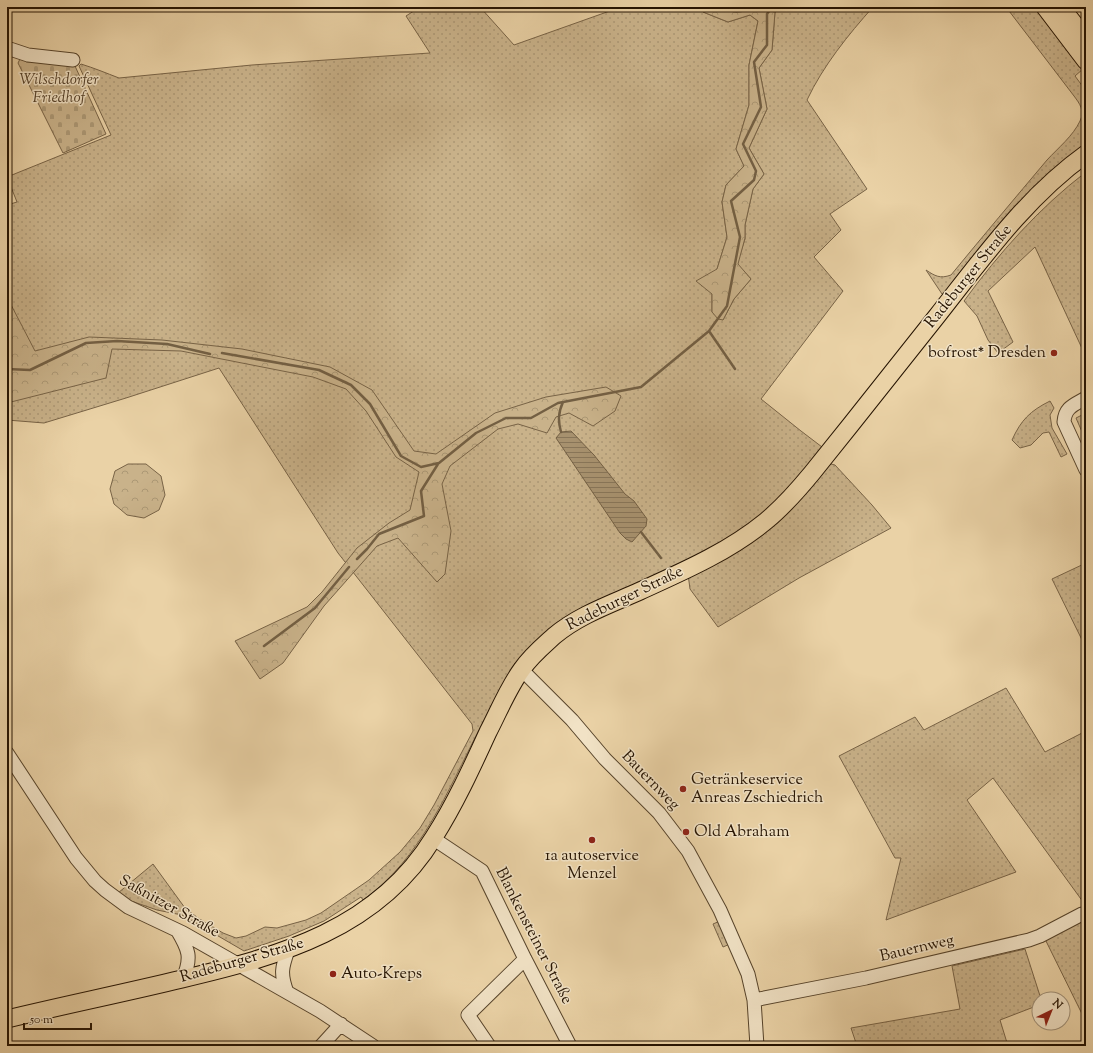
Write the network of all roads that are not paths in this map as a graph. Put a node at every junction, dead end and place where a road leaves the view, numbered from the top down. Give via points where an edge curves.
1 (1045, 7) edge
2 (1061, 7) edge
3 (1086, 39) edge
4 (7, 48) edge
5 (73, 60) dead end
6 (1086, 60) edge
7 (1086, 154) edge
8 (1086, 398) edge
9 (1086, 470) edge
10 (520, 670) junction
11 (7, 753) edge
12 (434, 839) junction
13 (1082, 914) dead end
14 (177, 930) junction
15 (288, 950) junction
16 (525, 959) junction
17 (239, 965) junction
18 (183, 979) junction
19 (287, 992) junction
20 (754, 1000) junction
21 (7, 1019) edge
22 (341, 1024) junction
23 (321, 1046) edge
24 (373, 1046) edge
25 (489, 1046) edge
26 (570, 1046) edge
27 (757, 1046) edge

1 - 6 main road
2 - 3 main road
4 - 5 street via 28,54
7 - 10 main road, Radeburger Straße via 1066,168 1035,198 988,251 812,473 792,497 766,521 738,542 710,558 578,619 556,634
8 - 9 street via 1071,406 1064,414 1064,422
10 - 12 main road, Radeburger Straße
10 - 20 street, Bauernweg via 561,709 659,812 688,851 720,910 748,974
11 - 14 street, Saßnitzer Straße via 76,858 95,881 115,899
12 - 15 main road, Radeburger Straße via 412,868 381,898 351,919
12 - 16 street, Blankensteiner Straße via 482,871
13 - 20 street, Bauernweg via 1029,940 866,978
14 - 17 street, Saßnitzer Straße
14 - 18 street via 188,952 189,961
15 - 17 main road, Radeburger Straße
15 - 19 street via 282,971
16 - 25 street via 468,1015
16 - 26 street, Blankensteiner Straße
17 - 18 main road, Radeburger Straße
17 - 19 street, Saßnitzer Straße
18 - 21 main road, Radeburger Straße
19 - 22 street, Saßnitzer Straße
20 - 27 street, Bauernweg
22 - 23 street
22 - 24 street, Saßnitzer Straße

